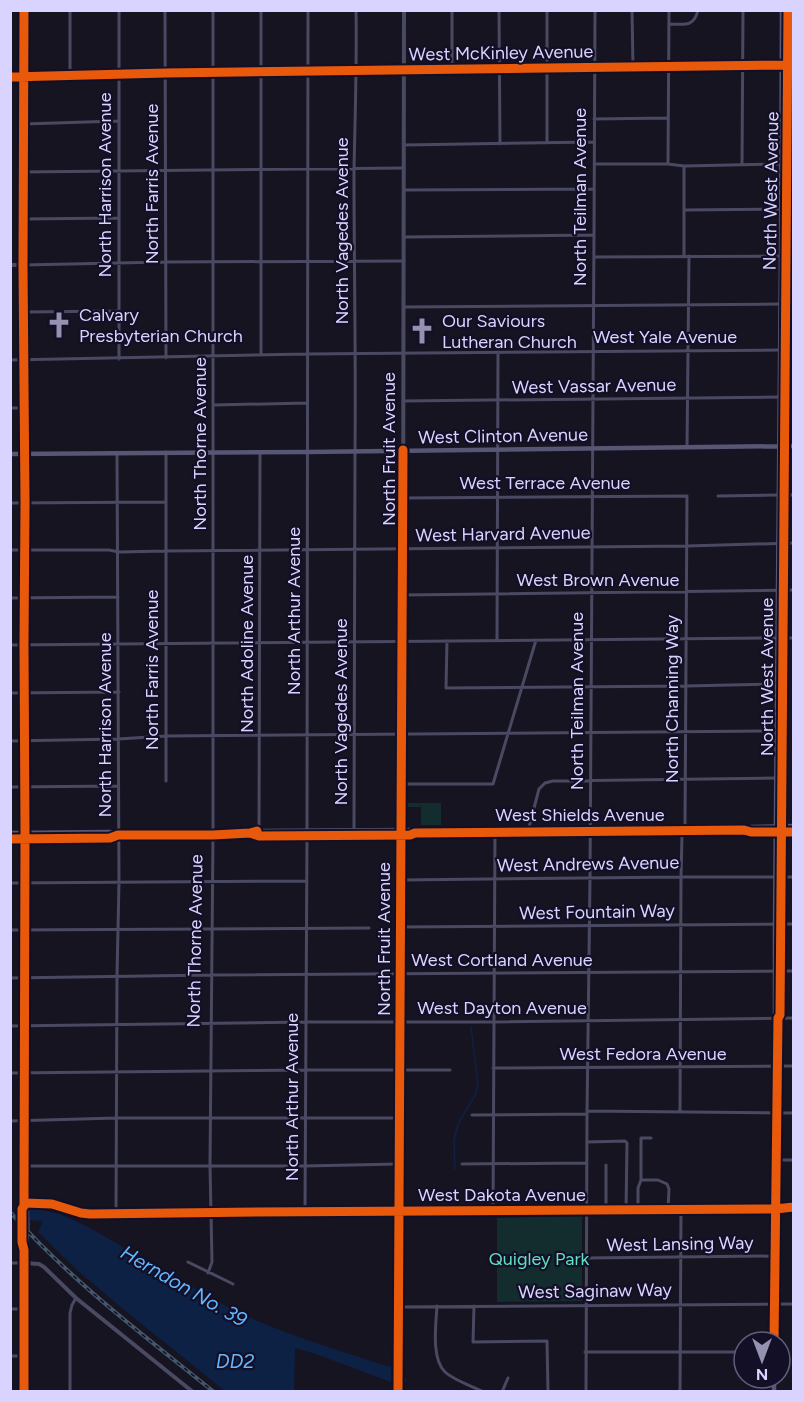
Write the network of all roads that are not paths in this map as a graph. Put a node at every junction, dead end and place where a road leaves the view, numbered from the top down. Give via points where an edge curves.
1 (24, 10) edge
2 (70, 10) edge
3 (118, 10) edge
4 (165, 10) edge
5 (213, 10) edge
6 (261, 10) edge
7 (308, 10) edge
8 (356, 10) edge
9 (404, 10) edge
10 (452, 10) edge
11 (500, 10) edge
12 (547, 10) edge
13 (595, 10) edge
14 (632, 10) edge
15 (669, 10) edge
16 (698, 10) edge
17 (743, 10) edge
18 (785, 10) edge
19 (669, 24) junction
20 (786, 65) junction
21 (743, 66) junction
22 (669, 67) junction
23 (595, 68) junction
24 (633, 68) junction
25 (500, 69) junction
26 (547, 69) junction
27 (452, 70) junction
28 (309, 71) junction
29 (357, 71) junction
30 (404, 71) junction
31 (213, 72) junction
32 (261, 72) junction
33 (166, 73) junction
34 (119, 74) junction
35 (23, 76) junction
36 (70, 76) junction
37 (10, 77) edge
38 (594, 118) junction
39 (668, 118) junction
40 (118, 121) junction
41 (23, 124) junction
42 (594, 142) junction
43 (547, 143) junction
44 (500, 144) junction
45 (404, 145) junction
46 (787, 162) junction
47 (594, 164) junction
48 (668, 164) junction
49 (742, 165) junction
50 (684, 166) junction
51 (307, 168) junction
52 (354, 168) junction
53 (404, 168) junction
54 (214, 170) junction
55 (261, 170) junction
56 (118, 171) junction
57 (165, 171) junction
58 (23, 172) junction
59 (594, 189) junction
60 (404, 190) junction
61 (784, 209) junction
62 (794, 209) edge
63 (684, 210) junction
64 (118, 218) junction
65 (23, 219) junction
66 (594, 235) junction
67 (404, 237) junction
68 (684, 256) junction
69 (689, 256) junction
70 (784, 256) junction
71 (794, 256) edge
72 (594, 257) junction
73 (261, 261) junction
74 (307, 261) junction
75 (354, 261) junction
76 (404, 261) junction
77 (165, 262) junction
78 (213, 262) junction
79 (118, 263) junction
80 (10, 265) edge
81 (23, 265) junction
82 (688, 304) junction
83 (784, 304) junction
84 (794, 304) edge
85 (593, 305) junction
86 (404, 307) junction
87 (118, 311) junction
88 (23, 312) junction
89 (783, 350) junction
90 (794, 350) edge
91 (593, 351) junction
92 (688, 351) junction
93 (498, 352) junction
94 (403, 353) junction
95 (261, 354) junction
96 (307, 354) junction
97 (356, 354) junction
98 (213, 356) junction
99 (166, 358) junction
100 (118, 359) junction
101 (10, 360) edge
102 (23, 360) junction
103 (783, 397) junction
104 (687, 398) junction
105 (593, 400) junction
106 (403, 401) junction
107 (498, 401) junction
108 (307, 403) junction
109 (214, 405) junction
110 (10, 408) edge
111 (24, 408) junction
112 (782, 446) junction
113 (794, 446) edge
114 (593, 448) junction
115 (687, 448) junction
116 (403, 450) junction
117 (497, 450) junction
118 (355, 451) junction
119 (117, 452) junction
120 (166, 452) junction
121 (260, 452) junction
122 (308, 452) junction
123 (213, 453) junction
124 (10, 454) edge
125 (25, 454) junction
126 (782, 495) junction
127 (794, 495) edge
128 (592, 496) junction
129 (687, 496) joint
130 (718, 496) dead end
131 (497, 497) junction
132 (403, 498) junction
133 (118, 502) junction
134 (166, 502) junction
135 (10, 503) edge
136 (25, 503) junction
137 (782, 543) junction
138 (794, 543) edge
139 (592, 546) junction
140 (687, 546) junction
141 (497, 547) junction
142 (402, 548) junction
143 (260, 549) junction
144 (307, 549) junction
145 (354, 549) junction
146 (10, 550) edge
147 (25, 550) junction
148 (214, 550) junction
149 (165, 551) junction
150 (119, 552) junction
151 (794, 590) edge
152 (781, 591) junction
153 (686, 592) junction
154 (591, 593) junction
155 (497, 594) junction
156 (403, 595) junction
157 (118, 597) junction
158 (10, 598) edge
159 (24, 598) junction
160 (780, 638) junction
161 (794, 638) edge
162 (686, 639) junction
163 (536, 640) junction
164 (591, 640) junction
165 (447, 641) junction
166 (497, 641) junction
167 (354, 642) junction
168 (402, 642) junction
169 (260, 643) junction
170 (308, 643) junction
171 (118, 644) junction
172 (166, 644) junction
173 (213, 644) junction
174 (10, 645) edge
175 (24, 645) junction
176 (780, 684) junction
177 (686, 686) junction
178 (521, 687) junction
179 (591, 687) junction
180 (119, 692) junction
181 (10, 693) edge
182 (24, 693) junction
183 (780, 731) junction
184 (685, 733) junction
185 (507, 734) junction
186 (591, 734) junction
187 (354, 735) junction
188 (402, 735) junction
189 (165, 736) junction
190 (260, 736) junction
191 (307, 736) junction
192 (212, 737) junction
193 (118, 739) junction
194 (25, 740) junction
195 (10, 741) edge
196 (777, 778) junction
197 (685, 779) junction
198 (591, 780) junction
199 (166, 781) dead end
200 (402, 784) junction
201 (25, 786) junction
202 (118, 786) junction
203 (10, 787) edge
204 (794, 826) edge
205 (354, 830) junction
206 (683, 830) junction
207 (776, 830) junction
208 (782, 830) junction
209 (528, 831) junction
210 (590, 831) junction
211 (401, 832) junction
212 (495, 832) junction
213 (794, 832) edge
214 (10, 833) edge
215 (259, 833) junction
216 (307, 833) junction
217 (118, 835) junction
218 (213, 835) junction
219 (25, 836) junction
220 (330, 836) junction
221 (10, 839) edge
222 (681, 877) junction
223 (778, 877) junction
224 (794, 877) edge
225 (590, 878) junction
226 (495, 879) junction
227 (401, 880) junction
228 (212, 881) junction
229 (307, 881) junction
230 (119, 882) junction
231 (10, 883) edge
232 (25, 883) junction
233 (681, 924) junction
234 (778, 924) junction
235 (794, 924) edge
236 (589, 925) junction
237 (495, 926) junction
238 (400, 927) junction
239 (307, 928) junction
240 (369, 928) dead end
241 (118, 929) junction
242 (212, 929) junction
243 (10, 930) edge
244 (25, 930) junction
245 (778, 971) junction
246 (794, 971) edge
247 (681, 972) junction
248 (589, 973) junction
249 (494, 974) junction
250 (211, 975) junction
251 (307, 975) junction
252 (400, 975) junction
253 (117, 976) junction
254 (10, 978) edge
255 (25, 978) junction
256 (778, 1018) junction
257 (794, 1018) edge
258 (680, 1019) junction
259 (588, 1021) junction
260 (306, 1022) junction
261 (400, 1022) junction
262 (494, 1022) junction
263 (117, 1024) junction
264 (211, 1024) junction
265 (10, 1026) edge
266 (25, 1026) junction
267 (794, 1066) edge
268 (777, 1067) junction
269 (493, 1068) junction
270 (588, 1068) junction
271 (679, 1068) junction
272 (305, 1070) junction
273 (450, 1070) dead end
274 (210, 1071) junction
275 (399, 1071) junction
276 (117, 1072) junction
277 (10, 1073) edge
278 (24, 1073) junction
279 (680, 1112) junction
280 (587, 1113) junction
281 (777, 1113) junction
282 (794, 1113) edge
283 (493, 1114) junction
284 (472, 1115) dead end
285 (305, 1117) junction
286 (116, 1118) junction
287 (210, 1118) junction
288 (399, 1118) junction
289 (24, 1120) junction
290 (10, 1121) edge
291 (651, 1138) dead end
292 (587, 1142) junction
293 (776, 1160) junction
294 (794, 1160) edge
295 (586, 1163) junction
296 (398, 1164) junction
297 (462, 1164) dead end
298 (493, 1164) junction
299 (606, 1165) dead end
300 (24, 1166) junction
301 (116, 1166) junction
302 (210, 1166) junction
303 (305, 1166) junction
304 (641, 1180) junction
305 (24, 1207) junction
306 (794, 1207) edge
307 (776, 1209) junction
308 (606, 1210) junction
309 (638, 1210) junction
310 (668, 1210) junction
311 (681, 1210) junction
312 (493, 1211) junction
313 (587, 1211) junction
314 (626, 1211) junction
315 (305, 1212) junction
316 (399, 1212) junction
317 (116, 1213) junction
318 (211, 1213) junction
319 (774, 1256) junction
320 (681, 1257) junction
321 (586, 1258) junction
322 (188, 1262) dead end
323 (10, 1263) edge
324 (24, 1263) junction
325 (208, 1273) junction
326 (233, 1284) dead end
327 (76, 1298) junction
328 (680, 1304) junction
329 (775, 1304) junction
330 (794, 1304) edge
331 (586, 1305) junction
332 (436, 1306) junction
333 (474, 1306) junction
334 (398, 1307) junction
335 (10, 1309) edge
336 (24, 1309) junction
337 (774, 1330) edge
338 (585, 1352) junction
339 (680, 1352) junction
340 (732, 1352) edge
341 (10, 1356) edge
342 (24, 1356) junction
343 (508, 1378) dead end
344 (24, 1392) edge
345 (70, 1392) edge
346 (193, 1392) edge
347 (398, 1392) edge
348 (484, 1392) edge
349 (502, 1392) edge
350 (548, 1392) edge
351 (586, 1392) edge
352 (680, 1392) edge

1 - 35 main road
2 - 36 street
3 - 34 street, North Harrison Avenue
4 - 33 street, North Farris Avenue
5 - 31 street, North Thorne Avenue
6 - 32 street
7 - 28 street, North Arthur Avenue
8 - 29 street, North Vagedes Avenue
9 - 30 street, North Fruit Avenue
10 - 27 street
11 - 25 street
12 - 26 street
13 - 23 street, North Teilman Avenue
14 - 24 street
15 - 19 street
16 - 19 street via 692,23
17 - 21 street
18 - 20 main road, North West Avenue
18 - 20 main road, North West Avenue
19 - 22 street
20 - 21 main road, West McKinley Avenue
20 - 46 main road, North West Avenue
21 - 22 main road, West McKinley Avenue
21 - 49 street
22 - 24 main road, West McKinley Avenue
22 - 39 street
23 - 24 main road, West McKinley Avenue
23 - 26 main road, West McKinley Avenue
23 - 38 street, North Teilman Avenue
25 - 26 main road, West McKinley Avenue
25 - 27 main road, West McKinley Avenue
25 - 44 street
26 - 43 street
27 - 30 main road, West McKinley Avenue
28 - 29 main road, West McKinley Avenue
28 - 32 main road, West McKinley Avenue
28 - 51 street, North Arthur Avenue
29 - 30 main road, West McKinley Avenue
29 - 52 street, North Vagedes Avenue
30 - 45 street, North Fruit Avenue
31 - 32 main road, West McKinley Avenue
31 - 33 main road, West McKinley Avenue
31 - 54 street, North Thorne Avenue
32 - 55 street
33 - 34 main road, West McKinley Avenue
33 - 57 street, North Farris Avenue
34 - 36 main road, West McKinley Avenue
34 - 40 street, North Harrison Avenue
35 - 36 main road, West McKinley Avenue
35 - 37 main road, West McKinley Avenue
35 - 41 main road
38 - 39 street
38 - 42 street, North Teilman Avenue
39 - 48 street
40 - 41 street
40 - 56 street, North Harrison Avenue
41 - 58 main road
42 - 43 street
42 - 47 street, North Teilman Avenue
43 - 44 street
44 - 45 street
45 - 53 street, North Fruit Avenue
46 - 49 street
46 - 61 main road, North West Avenue
47 - 48 street
47 - 59 street, North Teilman Avenue
48 - 50 street
49 - 50 street
50 - 63 street
51 - 52 street
51 - 55 street
51 - 74 street, North Arthur Avenue
52 - 53 street
52 - 75 street, North Vagedes Avenue
53 - 60 street, North Fruit Avenue
54 - 55 street
54 - 57 street
54 - 78 street, North Thorne Avenue
55 - 73 street
56 - 57 street
56 - 58 street
56 - 64 street, North Harrison Avenue
57 - 77 street, North Farris Avenue
58 - 65 main road
59 - 60 street
59 - 66 street, North Teilman Avenue
60 - 67 street, North Fruit Avenue
61 - 62 street
61 - 63 street
61 - 70 main road, North West Avenue
63 - 68 street
64 - 65 street
64 - 79 street, North Harrison Avenue
65 - 81 main road
66 - 67 street
66 - 72 street, North Teilman Avenue
67 - 76 street, North Fruit Avenue
68 - 69 street
68 - 72 street
69 - 70 street
69 - 82 street
70 - 71 street
70 - 83 main road, North West Avenue
72 - 85 street, North Teilman Avenue
73 - 74 street
73 - 78 street
73 - 95 street
74 - 75 street
74 - 96 street, North Arthur Avenue
75 - 76 street
75 - 97 street, North Vagedes Avenue
76 - 86 street, North Fruit Avenue
77 - 78 street
77 - 79 street
77 - 99 street, North Farris Avenue
78 - 98 street, North Thorne Avenue
79 - 81 street
79 - 87 street, North Harrison Avenue
80 - 81 street
81 - 88 main road
82 - 83 street
82 - 85 street
82 - 92 street
83 - 84 street
83 - 89 main road, North West Avenue
85 - 86 street
85 - 91 street, North Teilman Avenue
86 - 94 street, North Fruit Avenue
87 - 88 street
87 - 100 street, North Harrison Avenue
88 - 102 main road
89 - 90 street, West Yale Avenue
89 - 92 street, West Yale Avenue
89 - 103 main road, North West Avenue
91 - 92 street, West Yale Avenue
91 - 93 street, West Yale Avenue
91 - 105 street, North Teilman Avenue
92 - 104 street
93 - 94 street, West Yale Avenue
93 - 107 street
94 - 97 street, West Yale Avenue
94 - 106 street, North Fruit Avenue
95 - 96 street, West Yale Avenue
95 - 98 street, West Yale Avenue
96 - 97 street, West Yale Avenue
96 - 108 street, North Arthur Avenue
97 - 118 street, North Vagedes Avenue
98 - 99 street, West Yale Avenue
98 - 109 street, North Thorne Avenue
99 - 100 street, West Yale Avenue
100 - 102 street, West Yale Avenue
101 - 102 street, West Yale Avenue
102 - 111 main road
103 - 104 street, West Vassar Avenue
103 - 112 main road, North West Avenue
104 - 105 street, West Vassar Avenue
104 - 115 street
105 - 107 street, West Vassar Avenue
105 - 114 street, North Teilman Avenue
106 - 107 street, West Vassar Avenue
106 - 116 street, North Fruit Avenue
107 - 117 street
108 - 109 street
108 - 122 street, North Arthur Avenue
109 - 123 street, North Thorne Avenue
110 - 111 street
111 - 125 main road
112 - 113 main road, West Clinton Avenue
112 - 115 main road, West Clinton Avenue
112 - 126 main road, North West Avenue
114 - 115 main road, West Clinton Avenue
114 - 117 main road, West Clinton Avenue
114 - 128 street, North Teilman Avenue
116 - 117 main road, West Clinton Avenue
116 - 118 main road, West Clinton Avenue
116 - 132 street, North Fruit Avenue
117 - 131 street
118 - 122 main road, West Clinton Avenue
118 - 145 street, North Vagedes Avenue
119 - 120 main road, West Clinton Avenue
119 - 125 main road, West Clinton Avenue
119 - 133 street, North Harrison Avenue
120 - 123 main road, West Clinton Avenue
120 - 134 street, North Farris Avenue
121 - 122 main road, West Clinton Avenue
121 - 123 main road, West Clinton Avenue
121 - 143 street, North Adoline Avenue
122 - 144 street, North Arthur Avenue
123 - 148 street, North Thorne Avenue
124 - 125 main road, West Clinton Avenue
125 - 136 main road
126 - 127 street
126 - 130 street
126 - 137 main road, North West Avenue
128 - 129 street, West Terrace Avenue
128 - 131 street, West Terrace Avenue
128 - 139 street, North Teilman Avenue
129 - 140 street, North Channing Way
131 - 132 street, West Terrace Avenue
131 - 141 street
132 - 142 street, North Fruit Avenue
133 - 134 street
133 - 136 street
133 - 150 street, North Harrison Avenue
134 - 149 street, North Farris Avenue
135 - 136 street
136 - 147 main road
137 - 138 street, West Harvard Avenue
137 - 140 street, West Harvard Avenue
137 - 152 main road, North West Avenue
139 - 140 street, West Harvard Avenue
139 - 141 street, West Harvard Avenue
139 - 154 street, North Teilman Avenue
140 - 153 street, North Channing Way
141 - 142 street, West Harvard Avenue
141 - 155 street
142 - 145 street, West Harvard Avenue
142 - 156 street, North Fruit Avenue
143 - 144 street, West Harvard Avenue
143 - 148 street, West Harvard Avenue
143 - 169 street, North Adoline Avenue
144 - 145 street, West Harvard Avenue
144 - 170 street, North Arthur Avenue
145 - 167 street, North Vagedes Avenue
146 - 147 street, West Harvard Avenue
147 - 150 street, West Harvard Avenue
147 - 159 main road
148 - 149 street, West Harvard Avenue
148 - 173 street, North Thorne Avenue
149 - 150 street, West Harvard Avenue
149 - 172 street, North Farris Avenue
150 - 157 street, North Harrison Avenue
151 - 152 street, West Brown Avenue
152 - 153 street, West Brown Avenue
152 - 160 main road, North West Avenue
153 - 154 street, West Brown Avenue
153 - 162 street, North Channing Way
154 - 155 street, West Brown Avenue
154 - 164 street, North Teilman Avenue
155 - 156 street, West Brown Avenue
155 - 166 street
156 - 168 street, North Fruit Avenue
157 - 159 street
157 - 171 street, North Harrison Avenue
158 - 159 street
159 - 175 main road
160 - 161 street
160 - 162 street
160 - 176 main road, North West Avenue
162 - 164 street
162 - 177 street, North Channing Way
163 - 164 street
163 - 166 street
163 - 178 street
164 - 179 street, North Teilman Avenue
165 - 166 street
165 - 168 street
165 - 178 street via 446,688
167 - 168 street
167 - 170 street
167 - 187 street, North Vagedes Avenue
168 - 188 street, North Fruit Avenue
169 - 170 street
169 - 173 street
169 - 190 street, North Adoline Avenue
170 - 191 street, North Arthur Avenue
171 - 172 street
171 - 175 street
171 - 180 street, North Harrison Avenue
172 - 173 street
172 - 189 street, North Farris Avenue
173 - 192 street, North Thorne Avenue
174 - 175 street
175 - 182 main road
176 - 177 street
176 - 183 main road, North West Avenue
177 - 179 street
177 - 184 street, North Channing Way
178 - 179 street
178 - 185 street
179 - 186 street, North Teilman Avenue
180 - 182 street
180 - 193 street, North Harrison Avenue
181 - 182 street
182 - 194 main road
183 - 184 street
183 - 196 main road, North West Avenue
183 - 208 main road, North West Avenue
184 - 186 street
184 - 197 street, North Channing Way
185 - 186 street
185 - 188 street
185 - 200 street via 493,784
186 - 198 street, North Teilman Avenue
187 - 188 street
187 - 191 street
187 - 205 street, North Vagedes Avenue
188 - 200 street, North Fruit Avenue
189 - 192 street
189 - 193 street
189 - 199 street, North Farris Avenue
190 - 191 street
190 - 192 street
190 - 215 street, North Adoline Avenue
191 - 216 street, North Arthur Avenue
192 - 218 street, North Thorne Avenue
193 - 194 street
193 - 202 street, North Harrison Avenue
194 - 195 street
194 - 201 main road
196 - 197 street
196 - 207 main road, North West Avenue
197 - 198 street
197 - 206 street, North Channing Way
198 - 209 street via 544,783
198 - 210 street, North Teilman Avenue
200 - 211 street, North Fruit Avenue
201 - 202 street
201 - 203 street
201 - 219 main road
202 - 217 street, North Harrison Avenue
204 - 208 main road, West Shields Avenue
205 - 211 main road, West Shields Avenue
205 - 216 main road, West Shields Avenue
205 - 220 main road
206 - 207 main road, West Shields Avenue
206 - 210 main road, West Shields Avenue
206 - 222 street, North Channing Way
207 - 208 main road, West Shields Avenue
207 - 223 main road, North West Avenue
208 - 213 main road, West Shields Avenue
208 - 223 main road, North West Avenue
209 - 210 main road, West Shields Avenue
209 - 212 main road, West Shields Avenue
210 - 225 street, North Teilman Avenue
211 - 212 main road, West Shields Avenue
211 - 220 main road, West Shields Avenue
211 - 227 street, North Fruit Avenue
212 - 226 street
214 - 219 main road, West Shields Avenue
215 - 216 main road, West Shields Avenue
215 - 218 main road, West Shields Avenue
216 - 220 main road, West Shields Avenue
216 - 229 street, North Arthur Avenue
217 - 218 main road, West Shields Avenue
217 - 219 main road, West Shields Avenue via 110,832
217 - 230 street, North Harrison Avenue
218 - 228 street, North Thorne Avenue
219 - 221 main road, West Shields Avenue
219 - 232 main road
222 - 223 street, West Andrews Avenue
222 - 225 street, West Andrews Avenue
222 - 233 street
223 - 224 street, West Andrews Avenue
223 - 234 main road, North West Avenue
225 - 226 street, West Andrews Avenue
225 - 236 street, North Teilman Avenue
226 - 227 street, West Andrews Avenue
226 - 237 street
227 - 238 street, North Fruit Avenue
228 - 229 street
228 - 230 street
228 - 242 street, North Thorne Avenue
229 - 239 street, North Arthur Avenue
230 - 232 street
230 - 241 street, North Harrison Avenue
231 - 232 street
232 - 244 main road
233 - 234 street, West Fountain Way
233 - 236 street, West Fountain Way
233 - 247 street
234 - 235 street, West Fountain Way
234 - 245 main road, North West Avenue
236 - 237 street, West Fountain Way
236 - 248 street, North Teilman Avenue
237 - 238 street, West Fountain Way
237 - 249 street
238 - 252 street, North Fruit Avenue
239 - 240 street
239 - 242 street
239 - 251 street, North Arthur Avenue
241 - 242 street
241 - 244 street
241 - 253 street, North Harrison Avenue
242 - 250 street, North Thorne Avenue
243 - 244 street
244 - 255 main road
245 - 246 street, West Cortland Avenue
245 - 247 street, West Cortland Avenue
245 - 256 main road, North West Avenue
247 - 248 street, West Cortland Avenue
247 - 258 street
248 - 249 street, West Cortland Avenue
248 - 259 street, North Teilman Avenue
249 - 252 street, West Cortland Avenue
249 - 262 street
250 - 251 street, West Cortland Avenue
250 - 253 street, West Cortland Avenue
250 - 264 street, North Thorne Avenue
251 - 252 street, West Cortland Avenue
251 - 260 street, North Arthur Avenue
252 - 261 street, North Fruit Avenue
253 - 255 street, West Cortland Avenue
253 - 263 street, North Harrison Avenue
254 - 255 street, West Cortland Avenue
255 - 266 main road
256 - 257 street, West Dayton Avenue
256 - 258 street, West Dayton Avenue
256 - 268 main road, North West Avenue
258 - 259 street, West Dayton Avenue
258 - 271 street
259 - 262 street, West Dayton Avenue
259 - 270 street, North Teilman Avenue
260 - 261 street, West Dayton Avenue
260 - 264 street, West Dayton Avenue
260 - 272 street, North Arthur Avenue
261 - 262 street, West Dayton Avenue
261 - 275 street, North Fruit Avenue
262 - 269 street
263 - 264 street, West Dayton Avenue
263 - 266 street, West Dayton Avenue
263 - 276 street, North Harrison Avenue
264 - 274 street, North Thorne Avenue
265 - 266 street, West Dayton Avenue
266 - 278 main road
267 - 268 street, West Fedora Avenue
268 - 271 street, West Fedora Avenue
268 - 281 main road, North West Avenue
269 - 270 street, West Fedora Avenue
269 - 283 street
270 - 271 street, West Fedora Avenue
270 - 280 street, North Teilman Avenue
271 - 279 street
272 - 274 street
272 - 275 street
272 - 285 street, North Arthur Avenue
273 - 275 street
274 - 276 street
274 - 287 street, North Thorne Avenue
275 - 288 street, North Fruit Avenue
276 - 278 street
276 - 286 street, North Harrison Avenue
277 - 278 street
278 - 289 main road
279 - 280 street
279 - 281 street
280 - 283 street
280 - 292 street, North Teilman Avenue
281 - 282 street
281 - 293 main road, North West Avenue
283 - 284 street
283 - 298 street
285 - 287 street
285 - 288 street
285 - 303 street, North Arthur Avenue
286 - 287 street
286 - 289 street
286 - 301 street, North Harrison Avenue
287 - 302 street, North Thorne Avenue
288 - 296 street, North Fruit Avenue
289 - 290 street
289 - 300 main road
291 - 304 street via 641,1138
292 - 295 street, North Teilman Avenue
292 - 314 street via 627,1143
293 - 294 street
293 - 307 main road, North West Avenue
295 - 298 street
295 - 313 street, North Teilman Avenue
296 - 303 street
296 - 316 street, North Fruit Avenue
297 - 298 street
298 - 312 street
299 - 308 street
300 - 301 street
300 - 305 main road
301 - 302 street
301 - 317 street, North Harrison Avenue
302 - 303 street
302 - 318 street, North Thorne Avenue
303 - 315 street, North Arthur Avenue
304 - 309 street
304 - 310 street via 667,1184
305 - 317 street, West Dakota Avenue via 52,1204 90,1214
305 - 324 main road
306 - 307 street, West Dakota Avenue
307 - 311 street, West Dakota Avenue
307 - 319 main road, North West Avenue
308 - 313 street, West Dakota Avenue
308 - 314 street, West Dakota Avenue
309 - 310 street, West Dakota Avenue
309 - 314 street, West Dakota Avenue
310 - 311 street, West Dakota Avenue
311 - 320 street
312 - 313 street, West Dakota Avenue
312 - 316 street, West Dakota Avenue
313 - 321 street, North Teilman Avenue
315 - 316 street, West Dakota Avenue
315 - 318 street, West Dakota Avenue
316 - 334 street, North Fruit Avenue
317 - 318 street, West Dakota Avenue
318 - 325 street, North Thorne Avenue via 212,1262
319 - 320 street, West Lansing Way
319 - 329 main road, North West Avenue
320 - 321 street, West Lansing Way
320 - 328 street
321 - 331 street, North Teilman Avenue
322 - 325 street
323 - 324 street
324 - 327 street via 44,1267
324 - 336 main road
325 - 326 street
327 - 345 street via 70,1313
327 - 346 street
328 - 329 street, West Saginaw Way
328 - 331 street, West Saginaw Way
328 - 339 street
329 - 330 street, West Saginaw Way
329 - 337 main road, North West Avenue
331 - 333 street, West Saginaw Way
331 - 338 street, North Teilman Avenue
332 - 333 street, West Saginaw Way
332 - 334 street, West Saginaw Way
332 - 348 street via 436,1353 440,1367
333 - 350 street via 474,1342 547,1341
334 - 347 street, North Fruit Avenue
335 - 336 street
336 - 342 main road
338 - 339 street
338 - 351 street, North Teilman Avenue
339 - 340 street
339 - 352 street
341 - 342 street
342 - 344 main road
343 - 349 street

